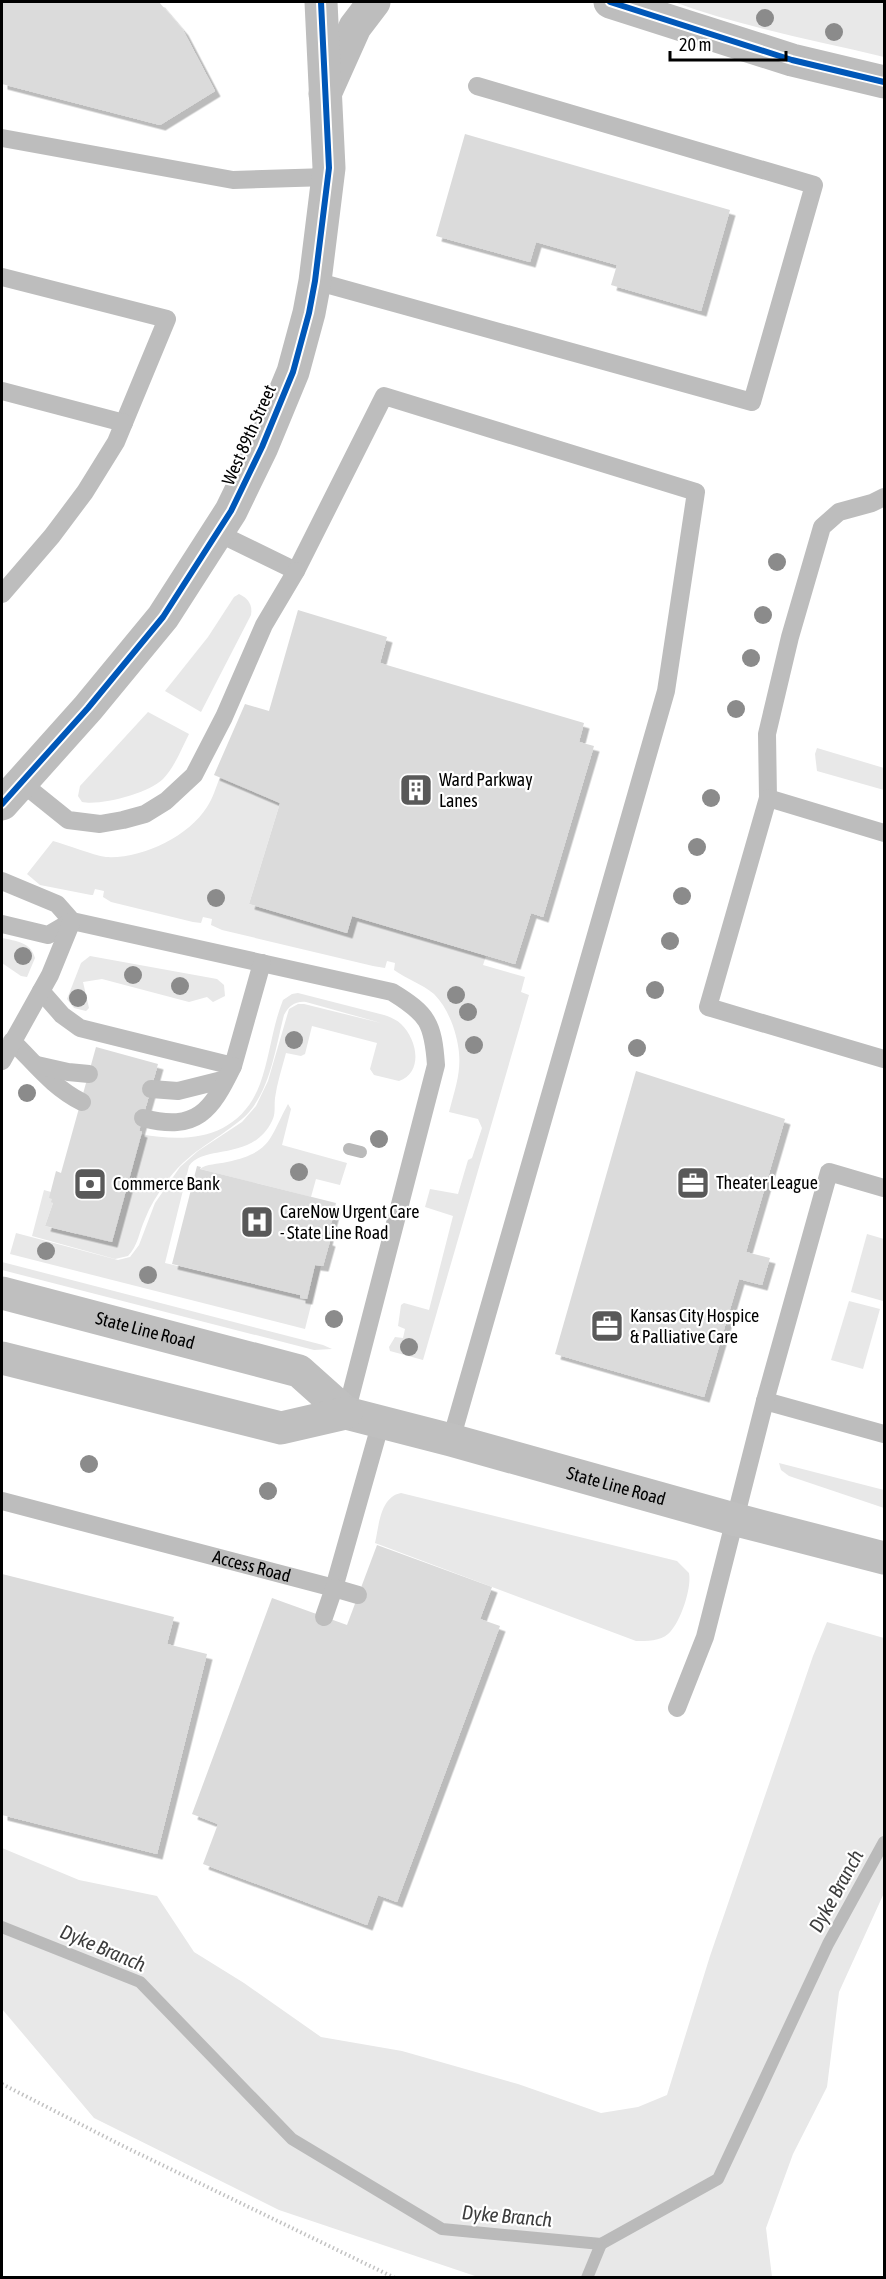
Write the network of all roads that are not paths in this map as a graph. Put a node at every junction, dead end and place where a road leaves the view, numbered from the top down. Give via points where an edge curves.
1 (321, 2) edge
2 (374, 2) edge
3 (610, 2) edge
4 (885, 82) edge
5 (477, 86) dead end
6 (325, 94) junction
7 (2, 138) edge
8 (328, 177) junction
9 (2, 277) edge
10 (315, 281) junction
11 (2, 391) edge
12 (124, 423) junction
13 (885, 497) edge
14 (218, 533) junction
15 (296, 571) junction
16 (2, 594) edge
17 (12, 794) edge
18 (768, 798) junction
19 (885, 833) edge
20 (2, 881) edge
21 (72, 921) junction
22 (2, 924) edge
23 (262, 963) junction
24 (41, 991) junction
25 (12, 1041) junction
26 (885, 1059) edge
27 (2, 1061) edge
28 (37, 1065) junction
29 (229, 1073) junction
30 (89, 1074) dead end
31 (151, 1089) dead end
32 (82, 1102) dead end
33 (143, 1118) dead end
34 (885, 1188) edge
35 (2, 1293) edge
36 (2, 1358) edge
37 (765, 1401) junction
38 (346, 1413) junction
39 (381, 1422) junction
40 (885, 1434) edge
41 (451, 1440) junction
42 (2, 1501) edge
43 (737, 1520) junction
44 (885, 1558) edge
45 (334, 1588) junction
46 (358, 1595) dead end
47 (324, 1617) dead end
48 (677, 1708) dead end

1 - 6 street, West 89th Street
2 - 6 street via 355,27
3 - 4 street via 792,60
5 - 10 lane via 814,185 752,402
6 - 8 street, West 89th Street
7 - 8 lane via 233,180
8 - 10 street, West 89th Street
9 - 12 lane via 167,320
10 - 14 street, West 89th Street via 293,372 262,447
11 - 12 lane
12 - 16 lane via 85,492
13 - 18 lane via 839,512 822,527 767,734
14 - 15 lane
14 - 17 street, West 89th Street via 163,617
15 - 17 lane via 264,625 194,775 166,801 146,814 100,824 68,820
15 - 41 lane via 384,396 696,492 666,691
18 - 19 lane
18 - 26 lane via 708,1007
20 - 21 lane via 57,904
21 - 22 lane via 48,935
21 - 23 lane
21 - 24 lane
23 - 29 lane
23 - 38 lane via 392,992 413,1005 429,1022 434,1041 436,1065 431,1091
24 - 25 lane
24 - 29 lane via 80,1028
25 - 27 lane
25 - 28 lane
28 - 30 lane
28 - 32 lane via 64,1093
29 - 31 lane via 178,1091
29 - 33 lane via 210,1107 198,1117 160,1123
34 - 37 lane via 830,1172
35 - 38 main road, State Line Road via 299,1371
36 - 38 main road, State Line Road via 281,1428
37 - 40 lane
37 - 43 lane
38 - 39 main road, State Line Road
39 - 41 main road, State Line Road
39 - 45 lane
41 - 43 main road, State Line Road
42 - 45 lane, Access Road
43 - 44 main road, State Line Road
43 - 48 lane via 705,1637
45 - 46 lane, Access Road
45 - 47 lane

